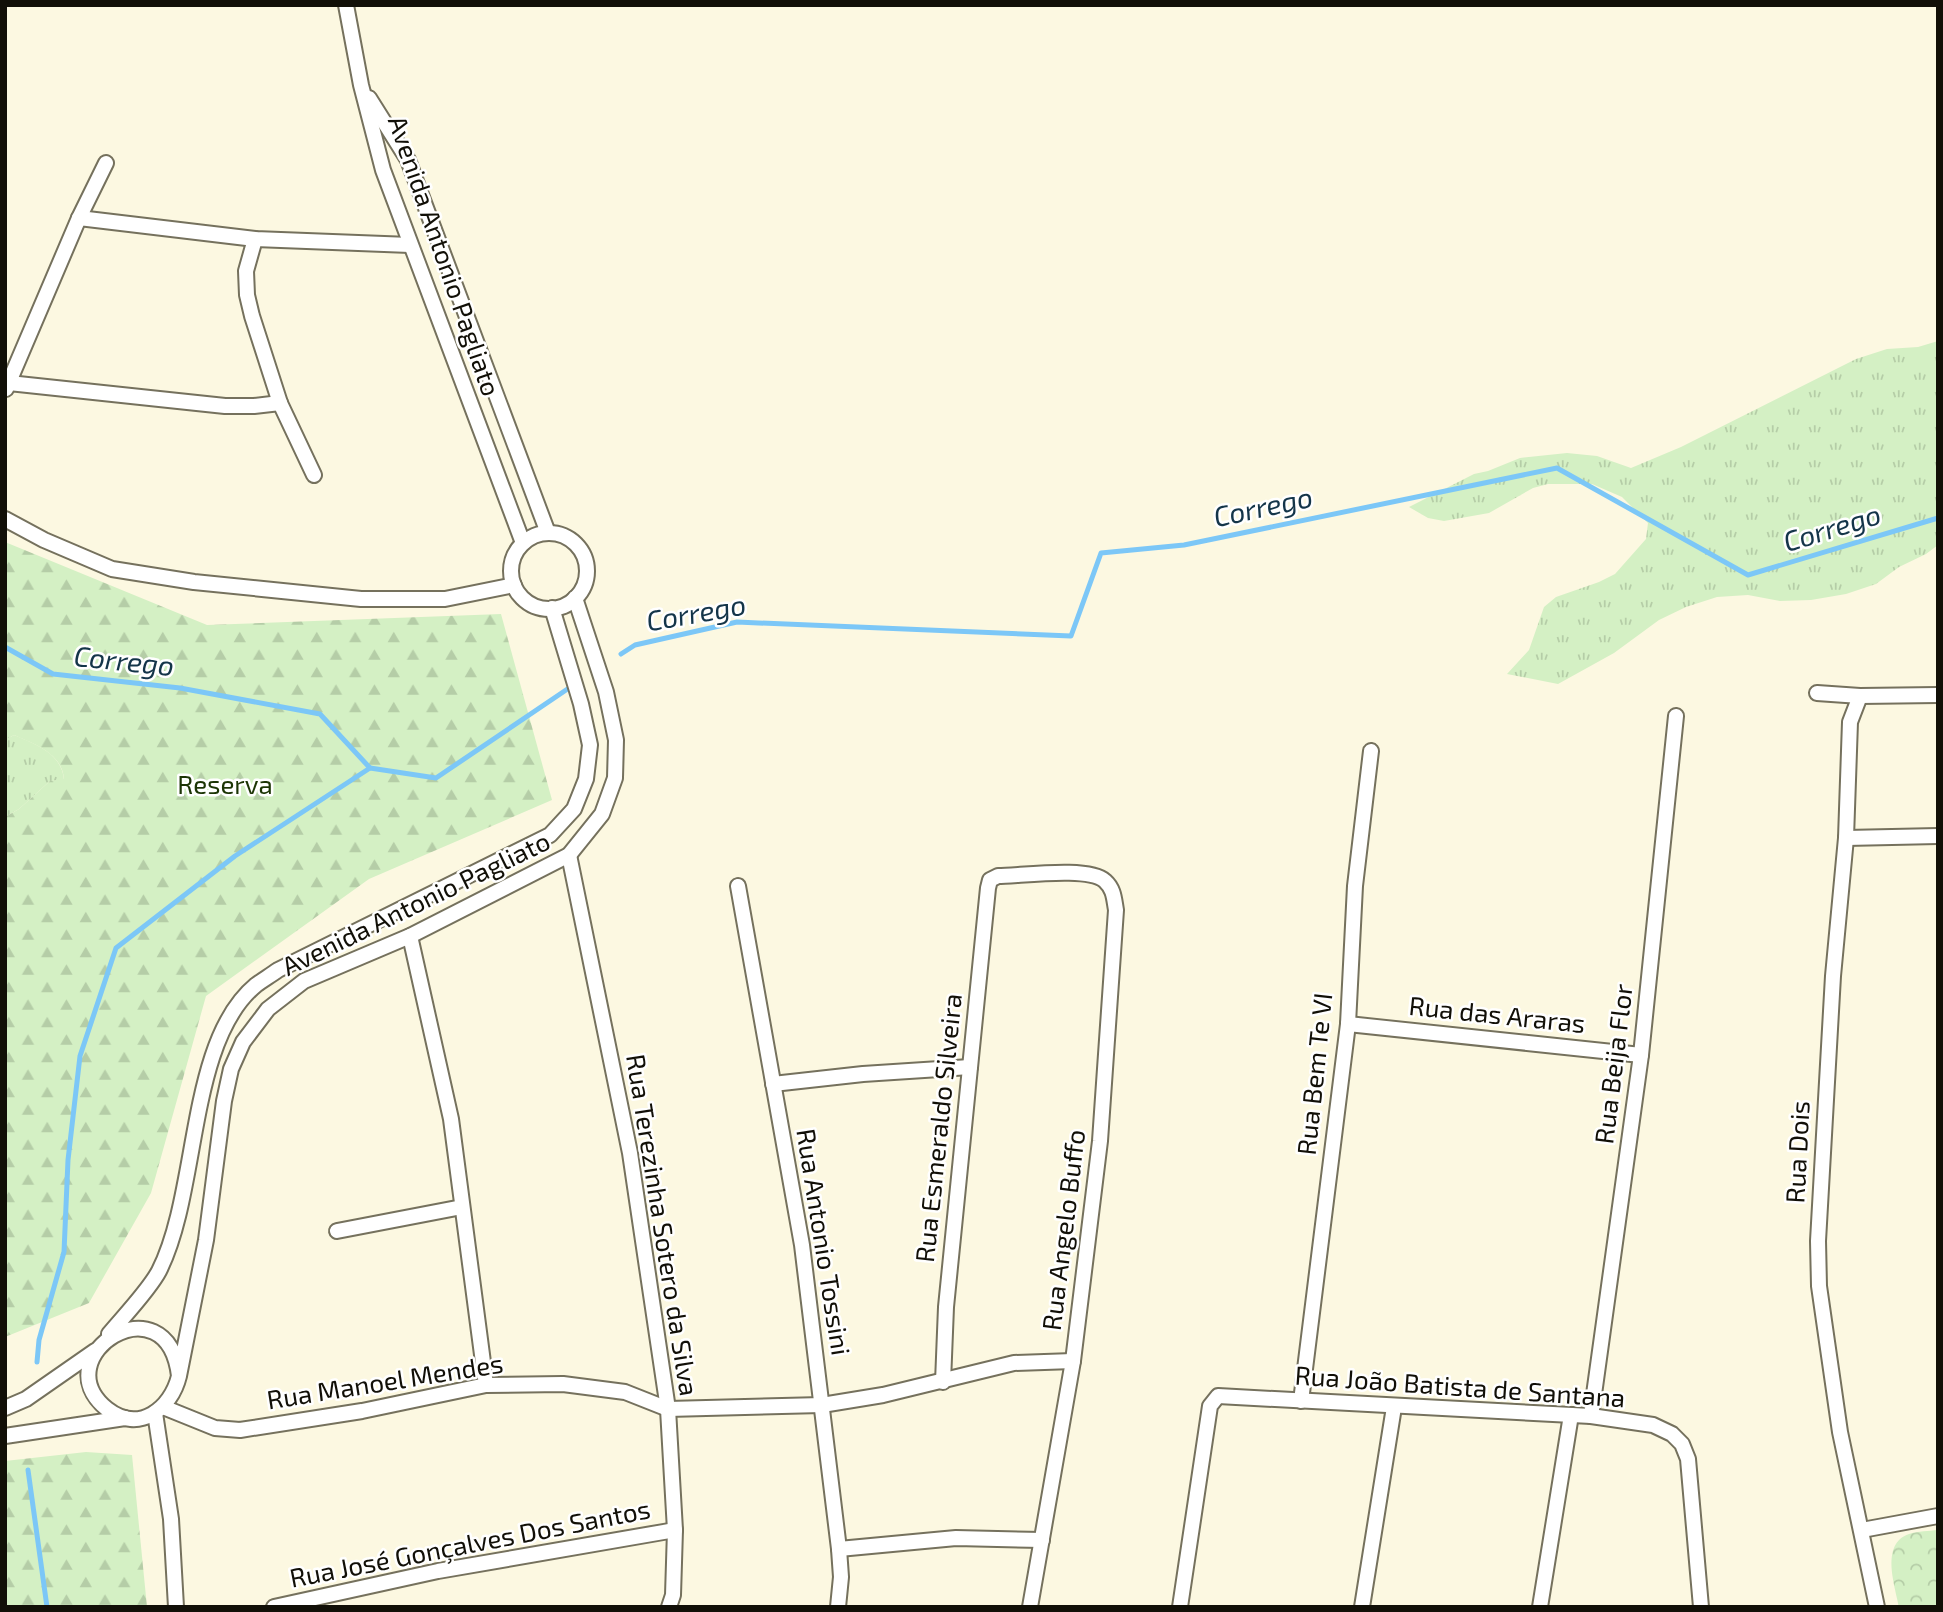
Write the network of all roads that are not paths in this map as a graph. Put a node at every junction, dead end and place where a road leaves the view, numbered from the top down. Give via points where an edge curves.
1 (345, 5) edge
2 (361, 85) junction
3 (106, 163) dead end
4 (79, 218) junction
5 (255, 239) junction
6 (410, 245) junction
7 (7, 386) edge
8 (280, 403) junction
9 (314, 475) dead end
10 (5, 519) edge
11 (548, 533) junction
12 (523, 543) junction
13 (514, 585) junction
14 (575, 598) junction
15 (552, 608) junction
16 (1817, 694) dead end
17 (1938, 695) edge
18 (1860, 696) junction
19 (1676, 716) dead end
20 (1371, 751) dead end
21 (1938, 836) edge
22 (1846, 838) junction
23 (569, 855) junction
24 (990, 880) joint
25 (738, 886) dead end
26 (410, 936) junction
27 (1348, 1024) junction
28 (1641, 1055) junction
29 (970, 1067) junction
30 (773, 1084) junction
31 (463, 1208) junction
32 (337, 1231) dead end
33 (101, 1345) junction
34 (1073, 1361) junction
35 (179, 1376) junction
36 (943, 1382) junction
37 (486, 1385) junction
38 (1301, 1401) junction
39 (822, 1405) junction
40 (1394, 1407) junction
41 (5, 1408) edge
42 (668, 1409) junction
43 (159, 1410) junction
44 (1570, 1415) junction
45 (1591, 1416) junction
46 (125, 1418) junction
47 (5, 1436) edge
48 (1938, 1516) edge
49 (675, 1530) junction
50 (1862, 1530) junction
51 (1042, 1540) junction
52 (839, 1549) junction
53 (176, 1607) edge
54 (274, 1607) edge
55 (669, 1607) edge
56 (838, 1607) edge
57 (1030, 1607) edge
58 (1180, 1607) edge
59 (1362, 1607) edge
60 (1540, 1607) edge
61 (1701, 1607) edge
62 (1877, 1607) edge

1 - 2 street
2 - 6 street, Avenida Antonio Pagliato via 383,170
2 - 11 street, Avenida Antonio Pagliato via 408,160
3 - 4 street
4 - 5 street
4 - 7 street
5 - 6 street
5 - 8 street via 246,271 247,295
6 - 12 street, Avenida Antonio Pagliato
7 - 8 street via 225,406
8 - 9 street
10 - 13 street via 112,569 194,582 361,599 445,598
11 - 12 street
11 - 14 street via 572,541 586,562 587,575
12 - 13 street via 512,563
13 - 15 street via 529,603
14 - 15 street
14 - 23 street, Avenida Antonio Pagliato via 606,692 616,740 615,778 602,814
15 - 33 street, Avenida Antonio Pagliato via 590,745 586,779 574,809 550,835 254,986 228,1020 210,1061 180,1213 158,1272
16 - 18 street
17 - 18 street
18 - 22 street, Rua Dois via 1850,722
19 - 28 street, Rua Beija Flor
20 - 27 street, Rua Bem Te VI via 1355,886
21 - 22 street
22 - 50 street, Rua Dois via 1833,976 1819,1286 1840,1432
23 - 26 street, Avenida Antonio Pagliato
23 - 42 street, Rua Terezinha Sotero da Silva via 630,1153
24 - 29 street, Rua Esmeraldo Silveira
24 - 34 street, Rua Angelo Buffo via 1085,873 1103,878 1113,891 1116,910 1100,1141
25 - 30 street, Rua Antonio Tossini
26 - 31 street via 451,1119
26 - 35 street, Avenida Antonio Pagliato via 304,981 268,1009 243,1042 224,1101 206,1240
27 - 28 street, Rua das Araras
27 - 38 street, Rua Bem Te VI
28 - 45 street, Rua Beija Flor
29 - 30 street
29 - 36 street, Rua Esmeraldo Silveira
30 - 39 street, Rua Antonio Tossini via 802,1245
31 - 32 street
31 - 37 street
33 - 35 street via 118,1332 146,1330 170,1347
33 - 41 street, Avenida Antonio Pagliato via 26,1399
33 - 46 street via 90,1371 93,1392 107,1408
34 - 36 street, Rua Manoel Mendes via 1014,1363
34 - 51 street, Rua Angelo Buffo
35 - 43 street via 176,1391
36 - 39 street, Rua Manoel Mendes
37 - 42 street, Rua Manoel Mendes via 563,1384 625,1392
37 - 43 street, Rua Manoel Mendes via 240,1430 215,1428
38 - 40 street, Rua João Batista de Santana
38 - 58 street, Rua João Batista de Santana via 1214,1398
39 - 42 street, Rua Manoel Mendes
39 - 52 street, Rua Antonio Tossini
40 - 44 street, Rua João Batista de Santana
40 - 59 street
42 - 49 street, Rua Terezinha Sotero da Silva
43 - 46 street via 141,1418
43 - 53 street
44 - 45 street, Rua João Batista de Santana
44 - 60 street
45 - 61 street, Rua João Batista de Santana via 1654,1425 1682,1444 1689,1459
46 - 47 street
48 - 50 street
49 - 54 street, Rua José Gonçalves Dos Santos via 438,1571
49 - 55 street, Rua Terezinha Sotero da Silva
50 - 62 street, Rua Dois
51 - 52 street via 956,1538
51 - 57 street, Rua Angelo Buffo
52 - 56 street, Rua Antonio Tossini

